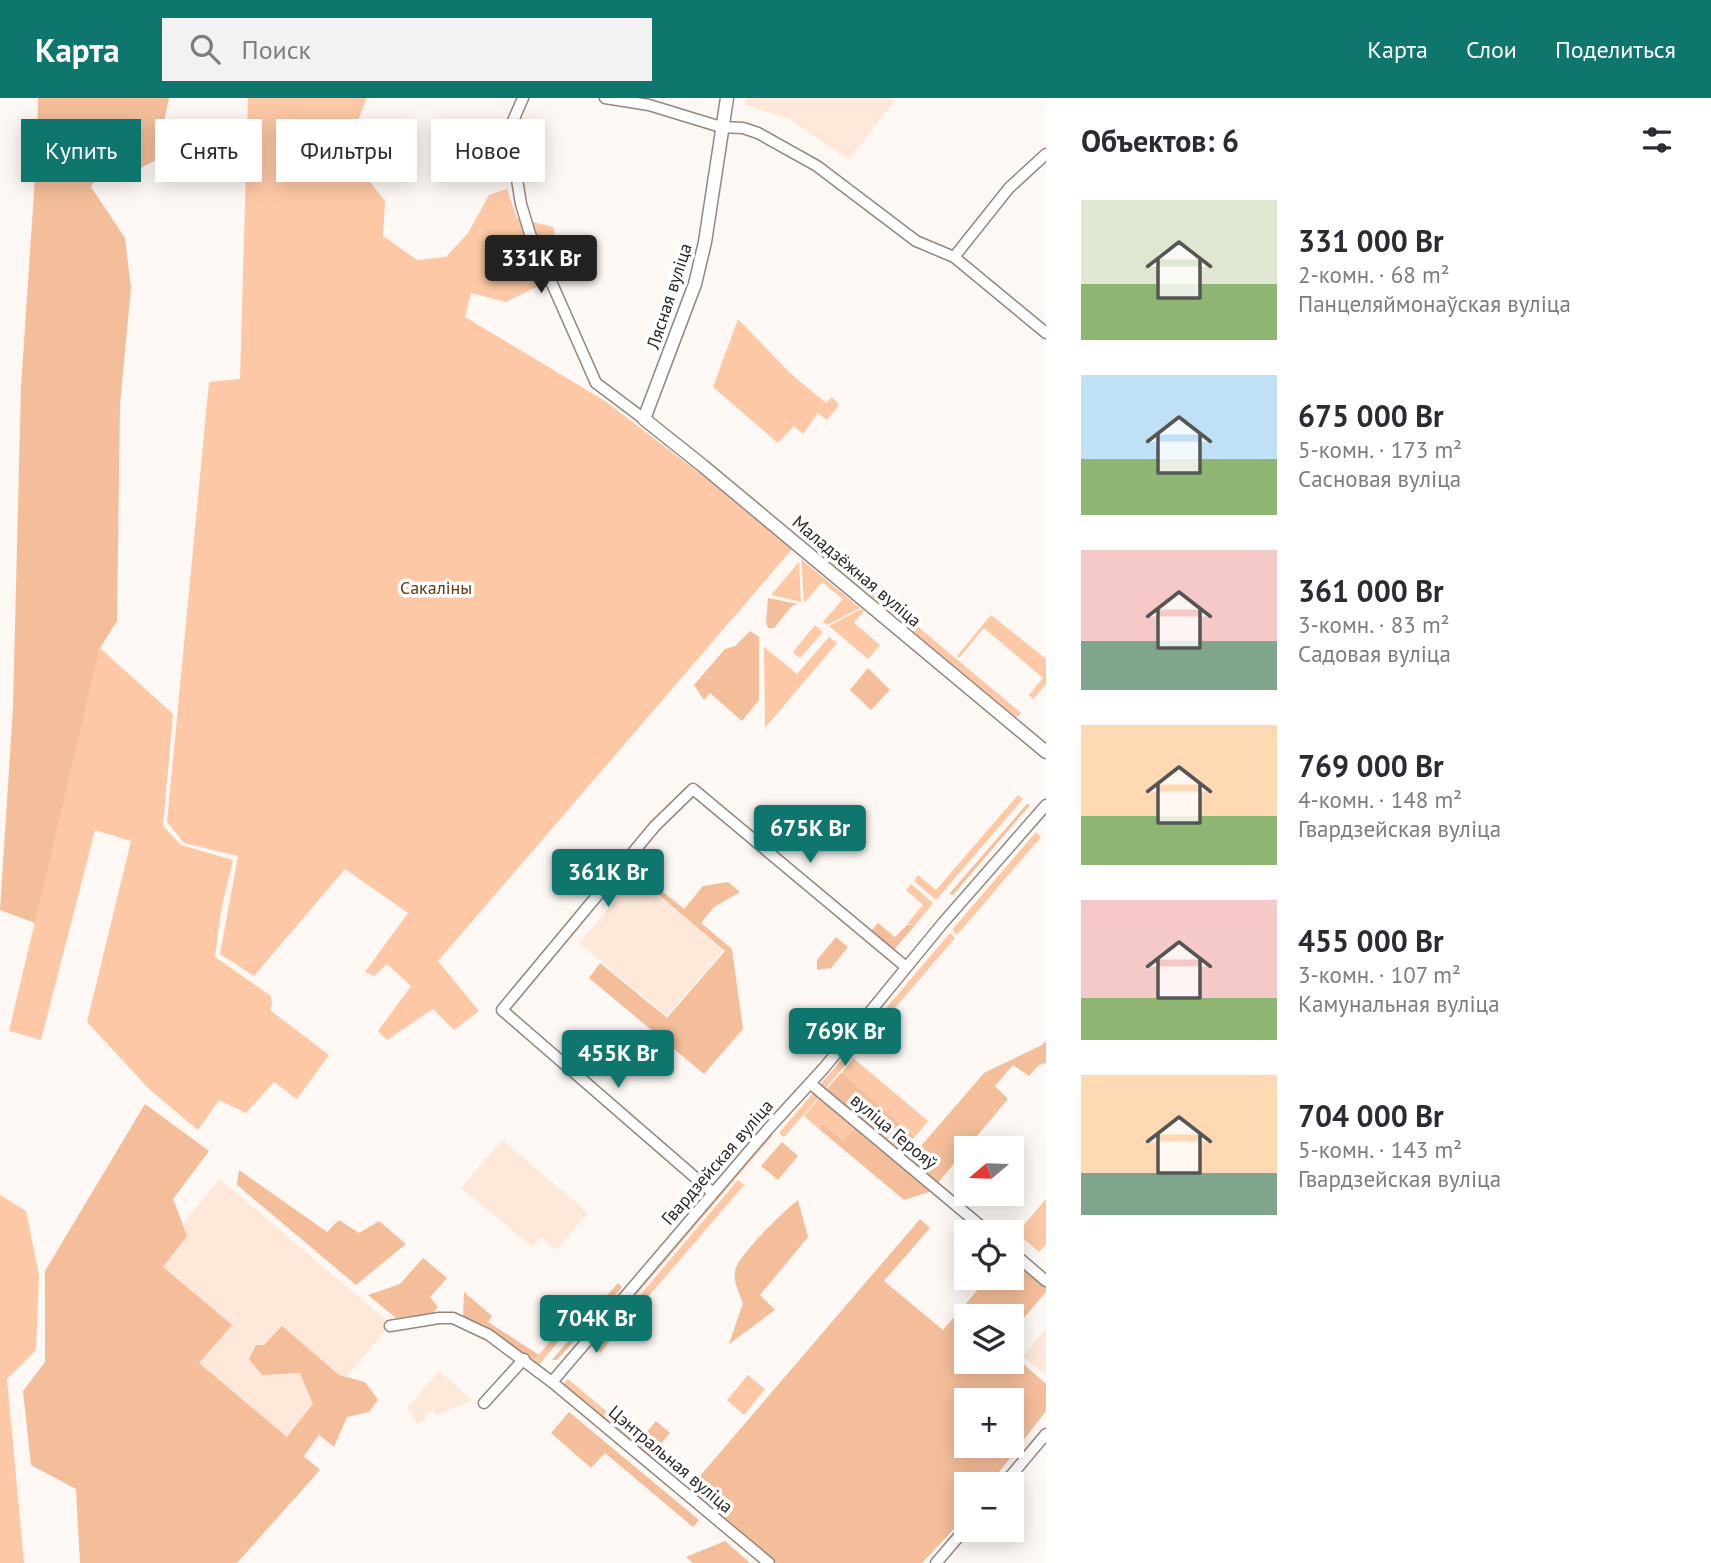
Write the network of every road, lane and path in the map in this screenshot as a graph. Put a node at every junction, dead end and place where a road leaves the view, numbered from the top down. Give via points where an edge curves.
1 (523, 98) edge
2 (605, 98) edge
3 (727, 98) edge
4 (721, 127) junction
5 (1046, 154) edge
6 (954, 257) junction
7 (1046, 334) edge
8 (643, 419) junction
9 (1046, 752) edge
10 (1046, 805) edge
11 (906, 967) junction
12 (811, 1083) junction
13 (713, 1193) junction
14 (974, 1220) edge
15 (1024, 1262) edge
16 (1046, 1281) edge
17 (390, 1326) dead end
18 (524, 1359) junction
19 (552, 1382) junction
20 (484, 1403) dead end
21 (1046, 1434) edge
22 (1014, 1472) edge
23 (954, 1542) edge
24 (769, 1563) edge
25 (936, 1563) edge

1 - 8 street via 509,130 530,234 596,383
2 - 4 street via 649,105
3 - 4 main road, Лясная вуліца
4 - 6 street via 758,133 817,166 916,241
4 - 8 main road, Лясная вуліца via 695,284
5 - 6 street via 1009,188
6 - 7 street
8 - 9 main road, Маладзёжная вуліца
10 - 11 street, Гвардзейская вуліца
11 - 12 street, Гвардзейская вуліца
11 - 13 street via 693,789 655,826 502,1010
12 - 13 street, Гвардзейская вуліца
12 - 14 street, вуліца Герояў
13 - 19 street, Гвардзейская вуліца
15 - 16 street
17 - 18 street, Цэнтральная вуліца via 453,1318
18 - 19 street, Цэнтральная вуліца
18 - 20 street
19 - 24 street, Цэнтральная вуліца
21 - 22 street
23 - 25 street

